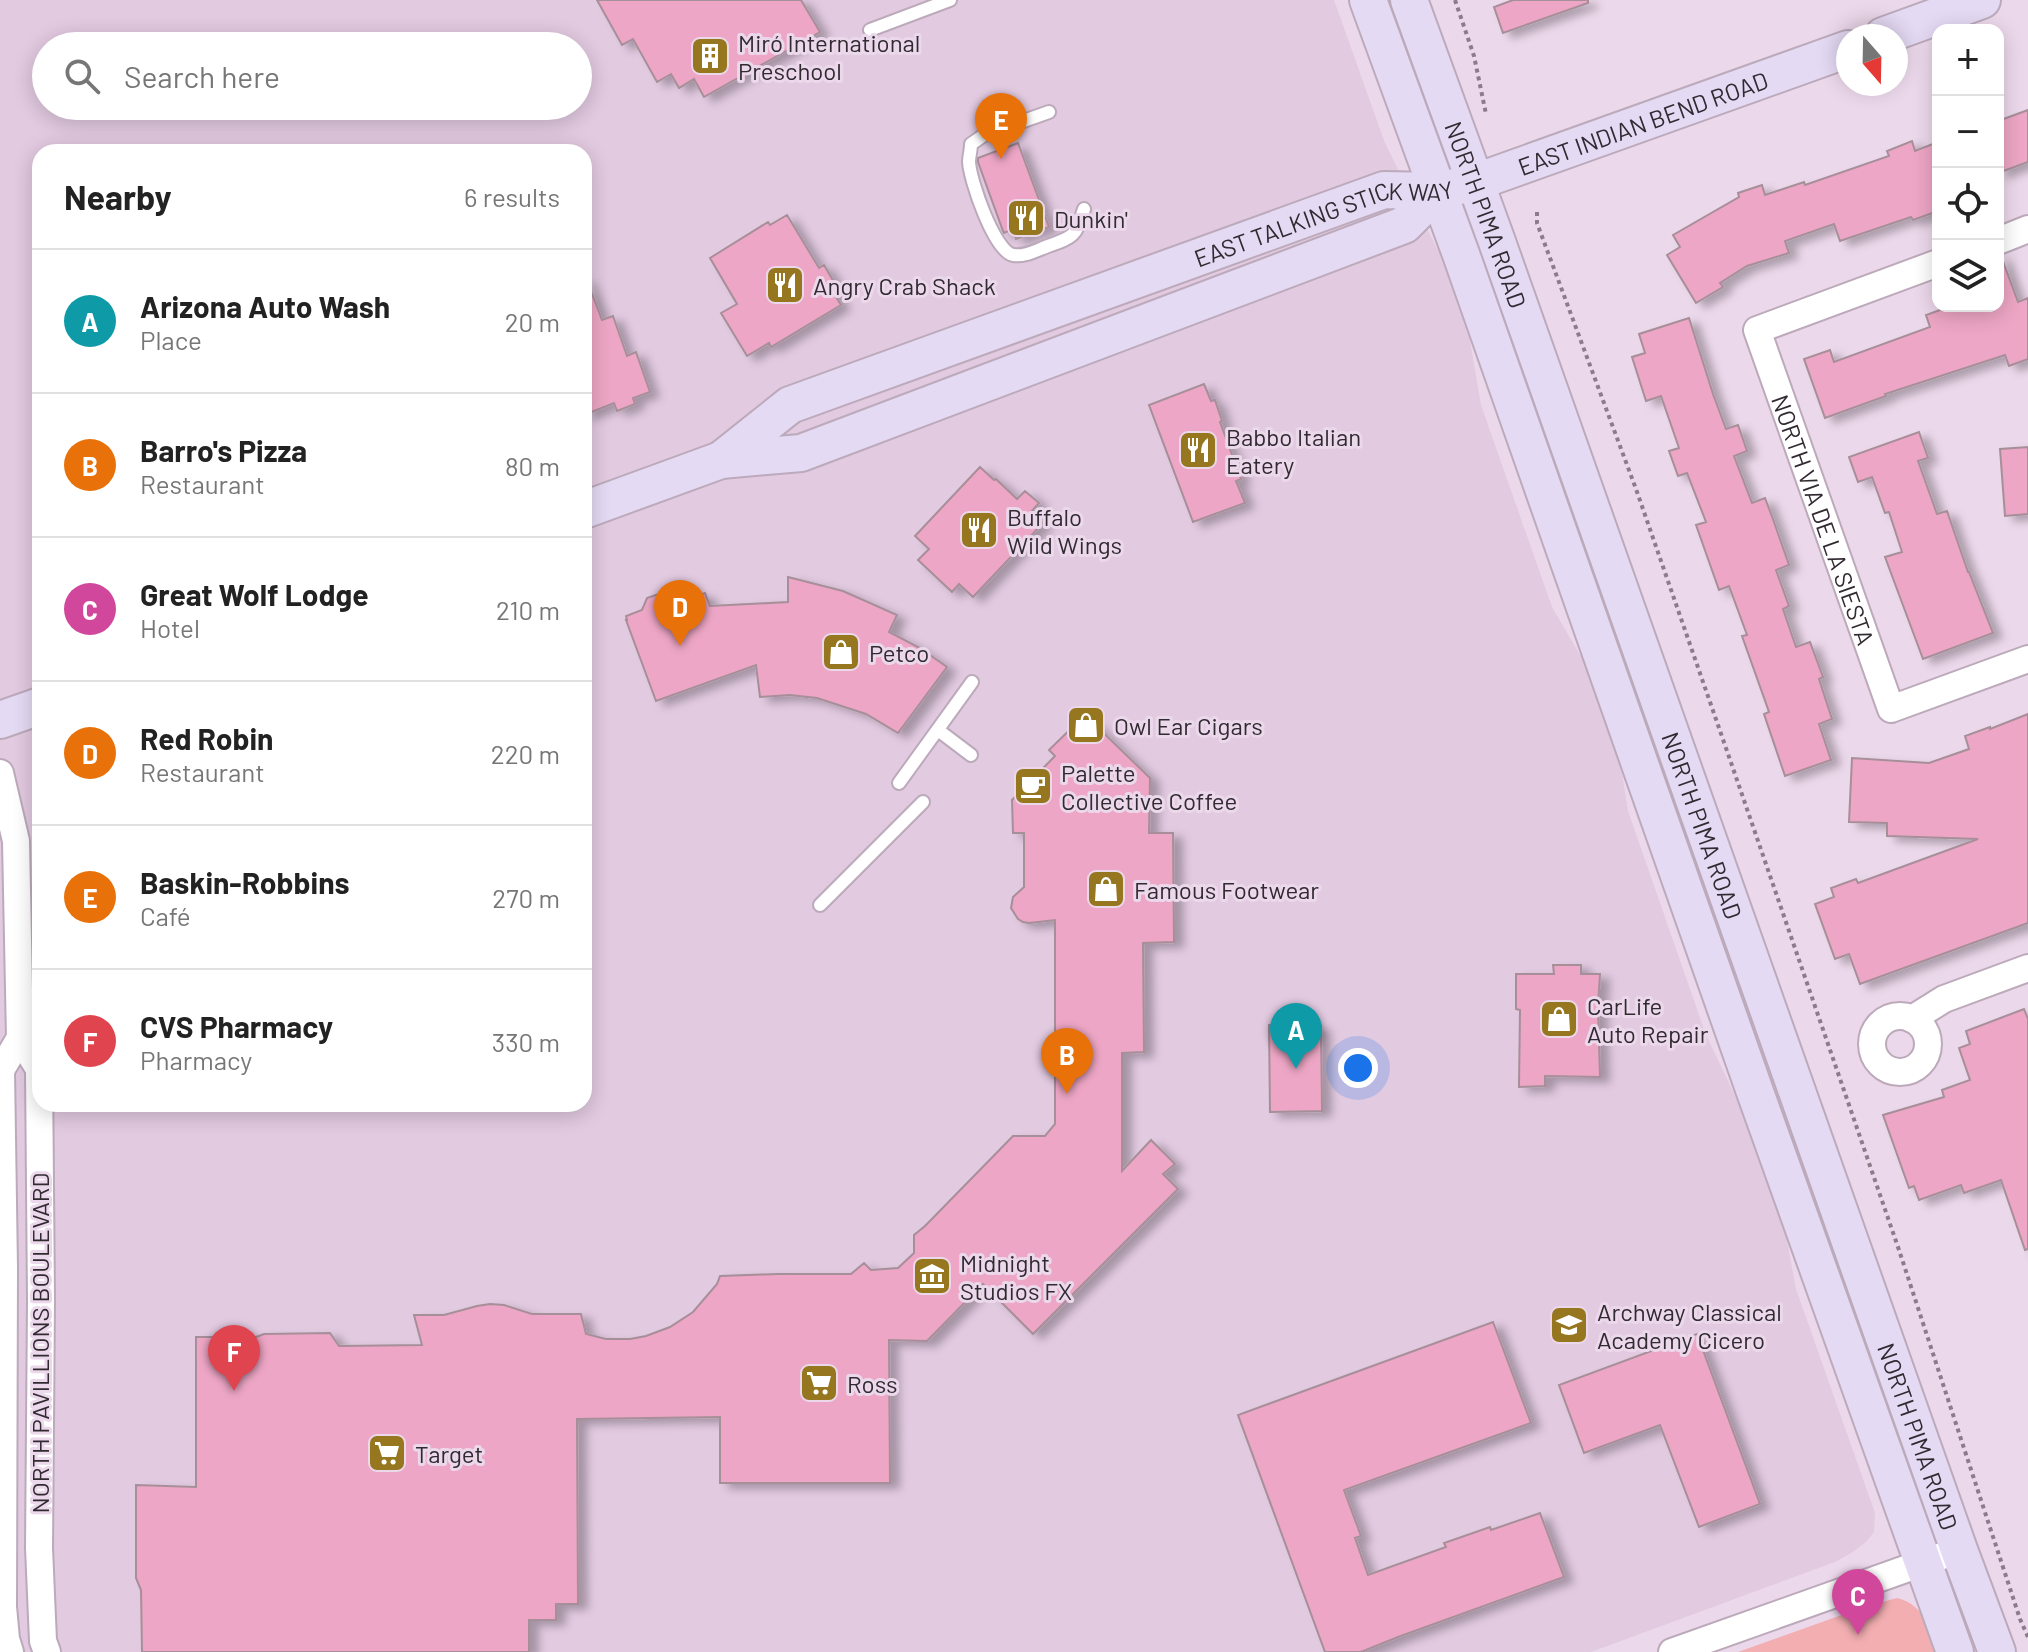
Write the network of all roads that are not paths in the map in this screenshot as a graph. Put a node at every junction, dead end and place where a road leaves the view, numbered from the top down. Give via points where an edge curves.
1 (950, 0) edge
2 (1368, 0) edge
3 (1409, 0) edge
4 (1982, 0) edge
5 (1908, 27) edge
6 (870, 30) dead end
7 (1836, 53) edge
8 (1049, 112) dead end
9 (1476, 182) junction
10 (1438, 191) junction
11 (1084, 209) dead end
12 (2028, 229) edge
13 (2000, 240) edge
14 (1932, 265) edge
15 (990, 332) junction
16 (836, 439) junction
17 (721, 460) junction
18 (592, 507) edge
19 (1600, 647) junction
20 (2028, 659) edge
21 (972, 682) dead end
22 (32, 709) edge
23 (0, 720) edge
24 (938, 730) junction
25 (971, 755) dead end
26 (0, 773) edge
27 (899, 783) dead end
28 (923, 802) dead end
29 (1721, 875) junction
30 (820, 905) dead end
31 (2028, 968) edge
32 (1912, 1019) dead end
33 (20, 1038) junction
34 (32, 1058) edge
35 (39, 1112) edge
36 (1959, 1550) junction
37 (1922, 1563) junction
38 (10, 1652) edge
39 (47, 1652) edge
40 (1672, 1652) edge
41 (1955, 1652) edge
42 (1997, 1652) edge

1 - 6 lane
2 - 10 main road, NORTH PIMA ROAD
3 - 9 main road, NORTH PIMA ROAD
4 - 5 main road
7 - 9 main road, EAST INDIAN BEND ROAD
8 - 11 lane via 971,144 974,184 993,235 1010,255 1065,240 1078,231
9 - 10 main road, EAST INDIAN BEND ROAD
9 - 29 main road, NORTH PIMA ROAD
10 - 15 main road, EAST TALKING STICK WAY via 1384,190
10 - 16 main road, EAST TALKING STICK WAY via 1404,225
10 - 19 main road, NORTH PIMA ROAD
12 - 13 street
14 - 20 street, NORTH VIA DE LA SIESTA via 1757,330 1891,709
15 - 16 main road via 979,363 874,407
15 - 17 main road, EAST TALKING STICK WAY via 790,405
16 - 17 main road, EAST TALKING STICK WAY via 801,453
17 - 18 main road, EAST TALKING STICK WAY
19 - 29 main road via 1624,653 1693,842
19 - 37 main road, NORTH PIMA ROAD
21 - 24 lane
22 - 23 main road
24 - 25 lane
24 - 27 lane
26 - 33 street, NORTH PAVILLIONS BOULEVARD via 17,846
28 - 30 lane
29 - 36 main road, NORTH PIMA ROAD
31 - 32 street via 1944,999
33 - 34 street, NORTH PAVILLIONS BOULEVARD
33 - 38 street, NORTH PAVILLIONS BOULEVARD via 1,1070 3,1607
35 - 39 street, NORTH PAVILLIONS BOULEVARD via 39,1579
36 - 37 street
36 - 42 main road, NORTH PIMA ROAD
37 - 40 street
37 - 41 main road, NORTH PIMA ROAD

